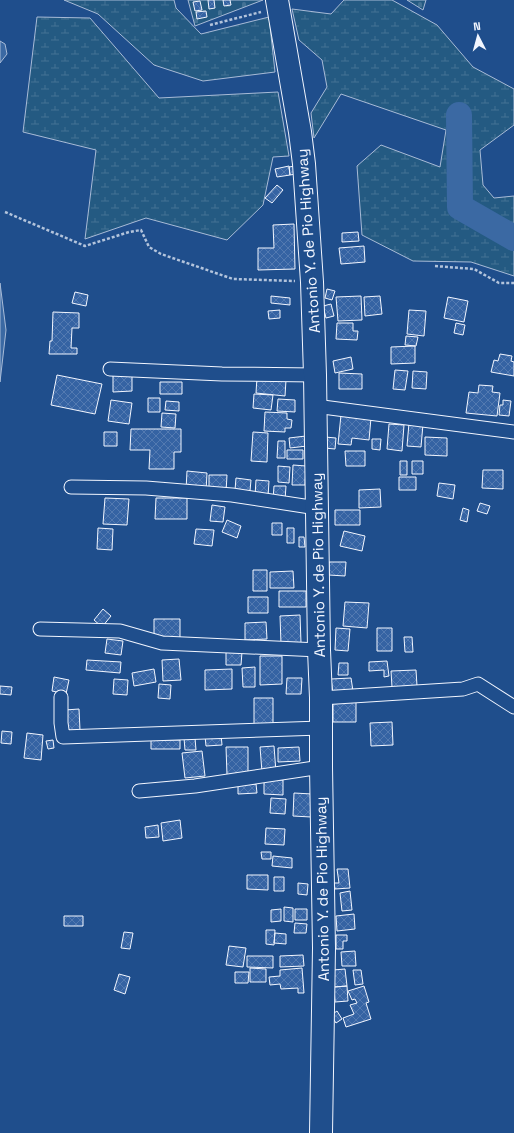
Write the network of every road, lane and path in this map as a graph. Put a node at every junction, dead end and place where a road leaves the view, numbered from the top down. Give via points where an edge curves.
1 (277, 4) edge
2 (210, 25) dead end
3 (5, 212) dead end
4 (435, 266) dead end
5 (312, 282) junction
6 (514, 283) edge
7 (110, 370) dead end
8 (315, 375) junction
9 (315, 406) junction
10 (514, 432) edge
11 (71, 487) dead end
12 (317, 508) junction
13 (40, 628) dead end
14 (318, 650) junction
15 (61, 697) dead end
16 (321, 698) junction
17 (514, 707) edge
18 (321, 728) junction
19 (321, 767) junction
20 (139, 791) dead end
21 (321, 1133) edge

1 - 2 path
1 - 5 highway, Antonio Y. de Pio Highway via 300,132
3 - 5 path via 85,246 141,230 150,247 161,254 233,279
4 - 6 path via 474,270 499,283
5 - 8 highway, Antonio Y. de Pio Highway
7 - 8 street
8 - 9 highway, Antonio Y. de Pio Highway
9 - 10 street
9 - 12 highway, Antonio Y. de Pio Highway
11 - 12 street via 146,488 232,495
12 - 14 highway, Antonio Y. de Pio Highway
13 - 14 street via 120,631 162,643
14 - 16 highway, Antonio Y. de Pio Highway
15 - 18 street via 60,723 63,737
16 - 17 street via 463,689 478,684
16 - 18 highway, Antonio Y. de Pio Highway
18 - 19 highway, Antonio Y. de Pio Highway
19 - 20 street via 195,786
19 - 21 highway, Antonio Y. de Pio Highway via 324,948

